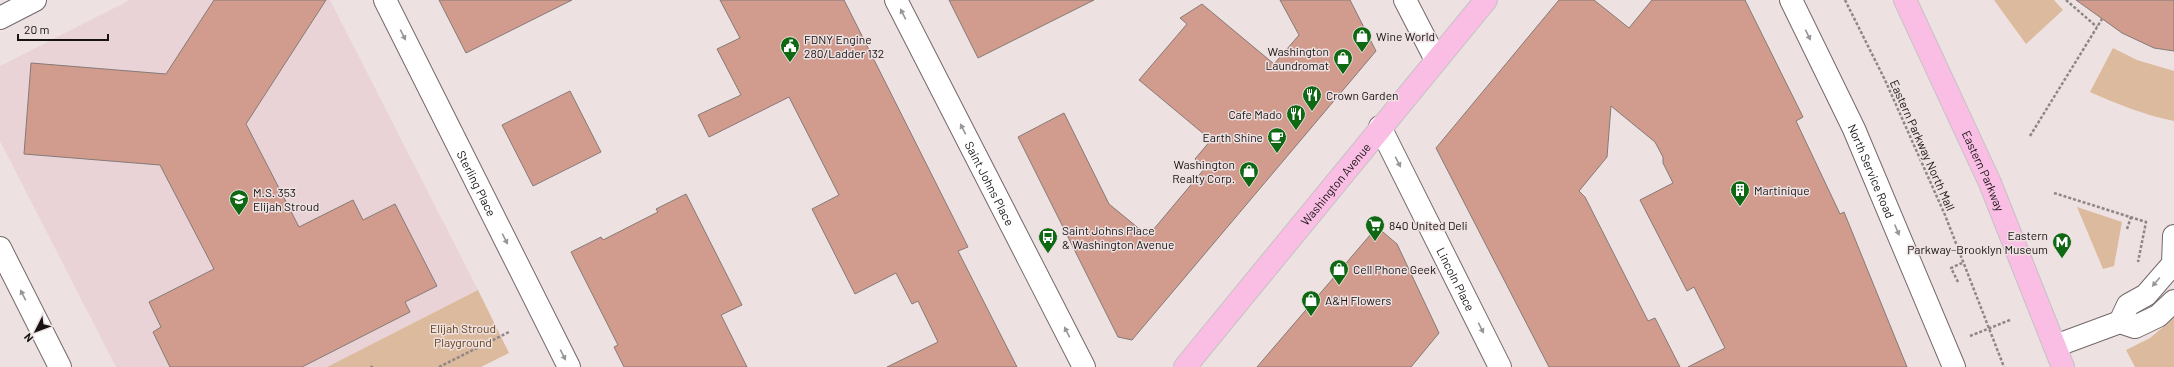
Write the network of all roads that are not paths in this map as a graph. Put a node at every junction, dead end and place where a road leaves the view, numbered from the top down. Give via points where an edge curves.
1 (36, 0) edge
2 (385, 0) edge
3 (896, 0) edge
4 (1405, 0) edge
5 (1486, 0) edge
6 (1791, 0) edge
7 (1905, 0) edge
8 (0, 18) edge
9 (1436, 60) junction
10 (1380, 127) junction
11 (2174, 236) edge
12 (0, 248) edge
13 (2173, 264) edge
14 (2174, 301) edge
15 (2120, 322) junction
16 (2055, 346) junction
17 (60, 367) edge
18 (569, 367) edge
19 (1084, 367) edge
20 (1185, 367) edge
21 (1500, 367) edge
22 (1954, 367) edge
23 (2063, 367) edge

1 - 8 street
2 -> 18 street, Sterling Place
19 -> 3 street, Saint Johns Place
4 - 9 street
5 - 9 main road, Washington Avenue
6 -> 22 street, North Service Road via 1854,129
7 - 16 main road, Eastern Parkway via 1990,183
9 - 10 main road, Washington Avenue
10 - 20 main road, Washington Avenue
10 -> 21 street, Lincoln Place
11 - 13 street
17 -> 12 street
13 -> 15 street via 2146,295 2128,306
14 - 15 street via 2158,316 2134,327
15 - 16 street
16 - 23 main road, Eastern Parkway

